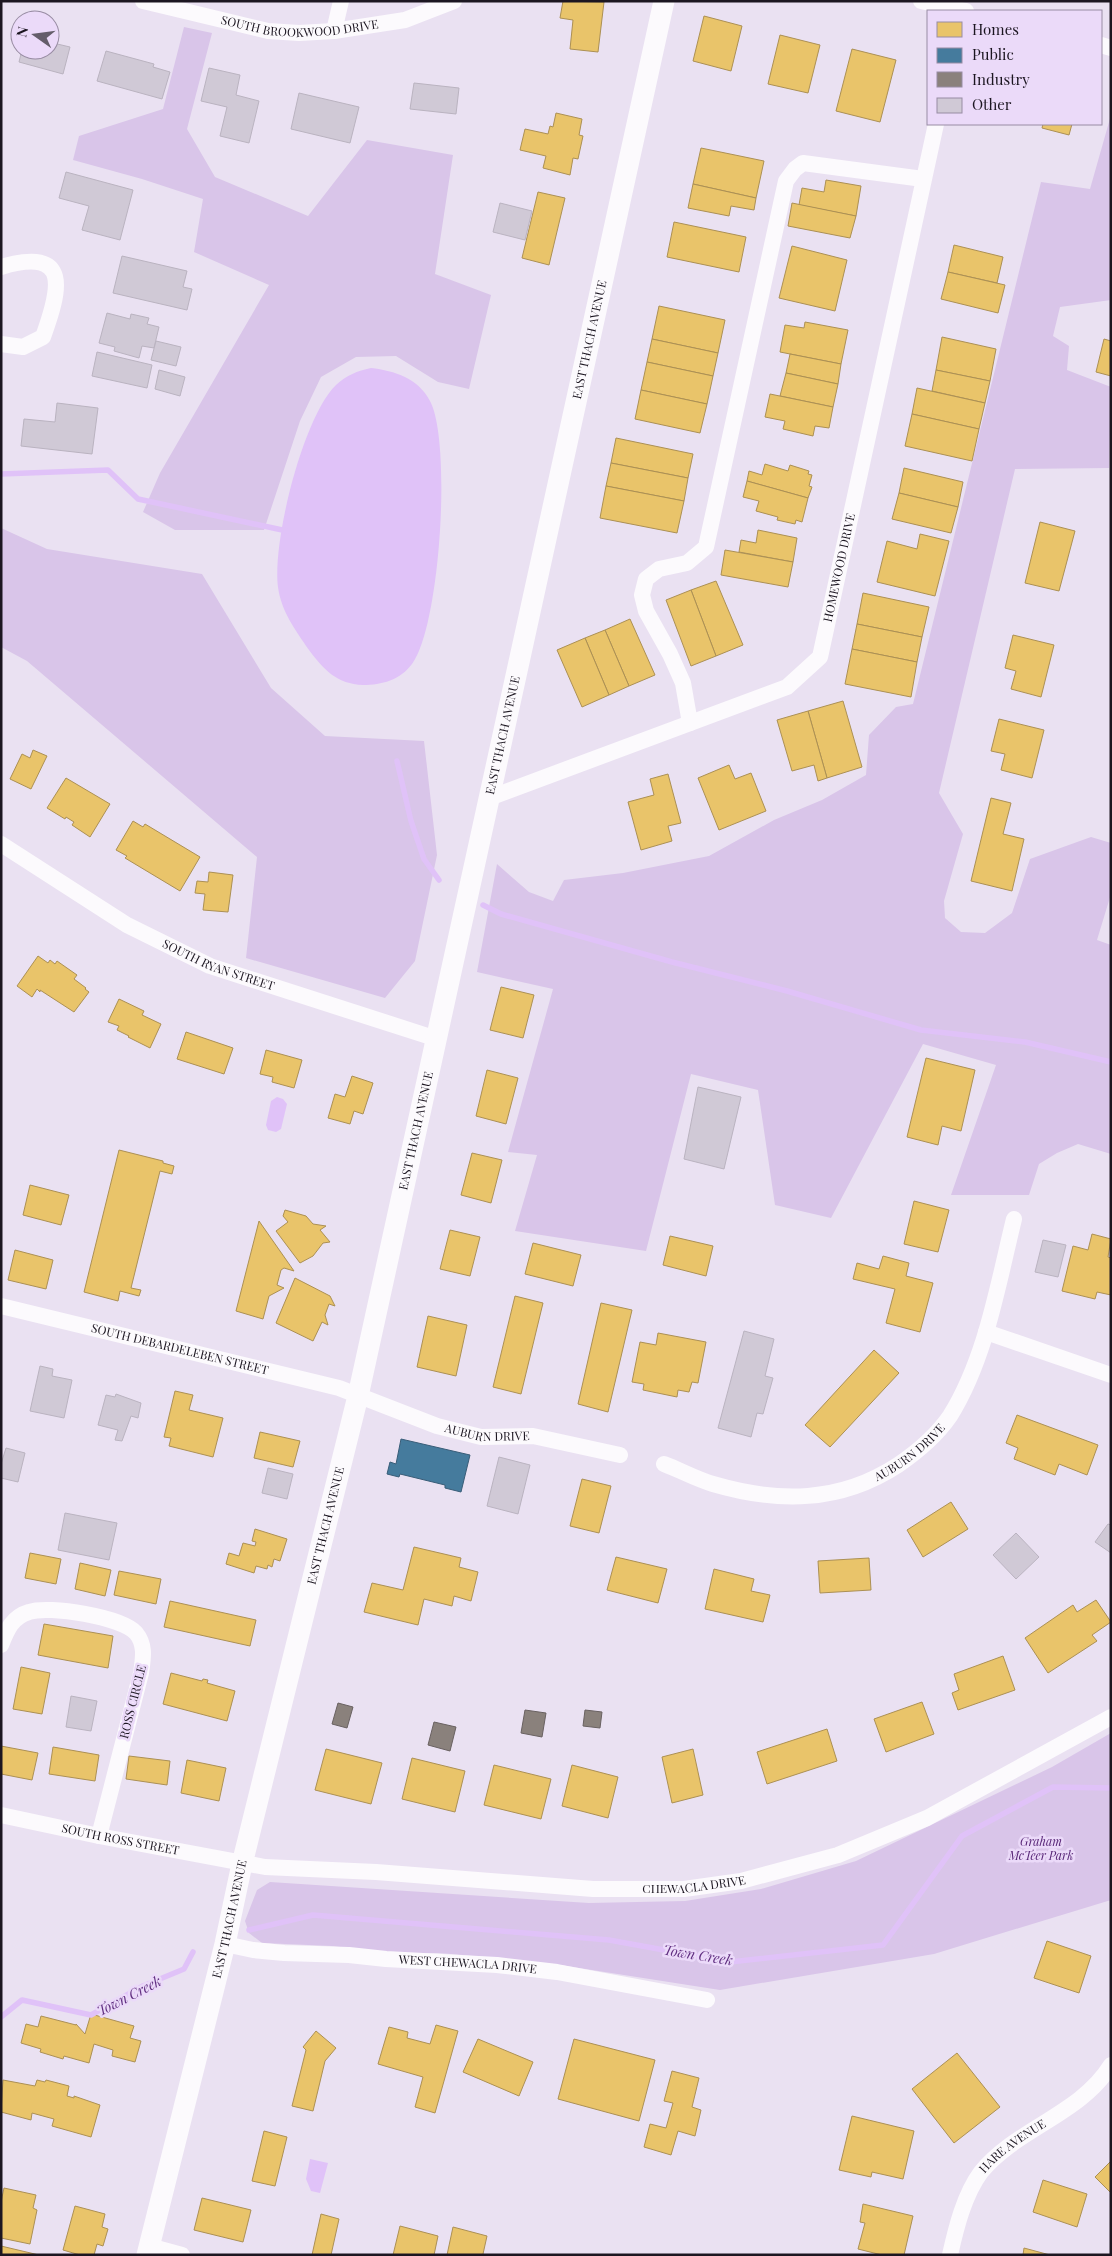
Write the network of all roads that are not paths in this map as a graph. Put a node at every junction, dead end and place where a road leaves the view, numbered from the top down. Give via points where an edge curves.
1 (143, 1) edge
2 (342, 1) edge
3 (454, 1) edge
4 (664, 1) edge
5 (921, 1) edge
6 (960, 10) edge
7 (334, 31) junction
8 (936, 125) edge
9 (924, 179) junction
10 (1, 267) edge
11 (1, 344) edge
12 (690, 723) junction
13 (489, 798) junction
14 (1, 844) edge
15 (437, 1039) junction
16 (1014, 1219) dead end
17 (1, 1306) edge
18 (986, 1332) junction
19 (1111, 1375) edge
20 (358, 1396) junction
21 (620, 1455) dead end
22 (664, 1464) dead end
23 (1, 1645) edge
24 (1111, 1717) edge
25 (1, 1815) edge
26 (99, 1836) junction
27 (242, 1864) junction
28 (225, 1944) junction
29 (707, 2000) dead end
30 (1111, 2065) edge
31 (148, 2251) edge
32 (182, 2255) edge
33 (950, 2255) edge

1 - 7 street, SOUTH BROOKWOOD DRIVE via 268,31
2 - 7 street
3 - 7 street, SOUTH BROOKWOOD DRIVE via 405,20
4 - 13 street, EAST THACH AVENUE
5 - 6 street
8 - 9 street, HOMEWOOD DRIVE
9 - 12 street, HOMEWOOD DRIVE via 820,657 787,687
9 - 12 street via 803,163 786,181 706,547 688,562 659,570 646,579 642,595 646,611 683,683
10 - 11 street via 18,262 39,262 52,269 58,283 54,307 43,337 23,347
12 - 13 street, HOMEWOOD DRIVE
13 - 15 street, EAST THACH AVENUE
14 - 15 street, SOUTH RYAN STREET via 127,925 210,966
15 - 20 street, EAST THACH AVENUE
16 - 18 street, AUBURN DRIVE
17 - 20 street, SOUTH DEBARDELEBEN STREET via 339,1388
18 - 19 street
18 - 22 street, AUBURN DRIVE via 949,1417 918,1451 879,1477 835,1493 788,1497 737,1490
20 - 21 street, AUBURN DRIVE via 437,1426 481,1437 533,1436
20 - 27 street, EAST THACH AVENUE
23 - 26 street, ROSS CIRCLE via 9,1624 29,1612 50,1609 117,1621 136,1632 144,1652 142,1666
24 - 27 street, CHEWACLA DRIVE via 927,1818 838,1855 741,1881 684,1890 593,1889
25 - 26 street, SOUTH ROSS STREET
26 - 27 street, SOUTH ROSS STREET
27 - 28 street, EAST THACH AVENUE
28 - 29 street, WEST CHEWACLA DRIVE via 284,1953 349,1954 497,1965 557,1972
28 - 31 street, EAST THACH AVENUE
30 - 33 street, HARE AVENUE via 1073,2105 996,2157 980,2174 959,2217
31 - 32 street

